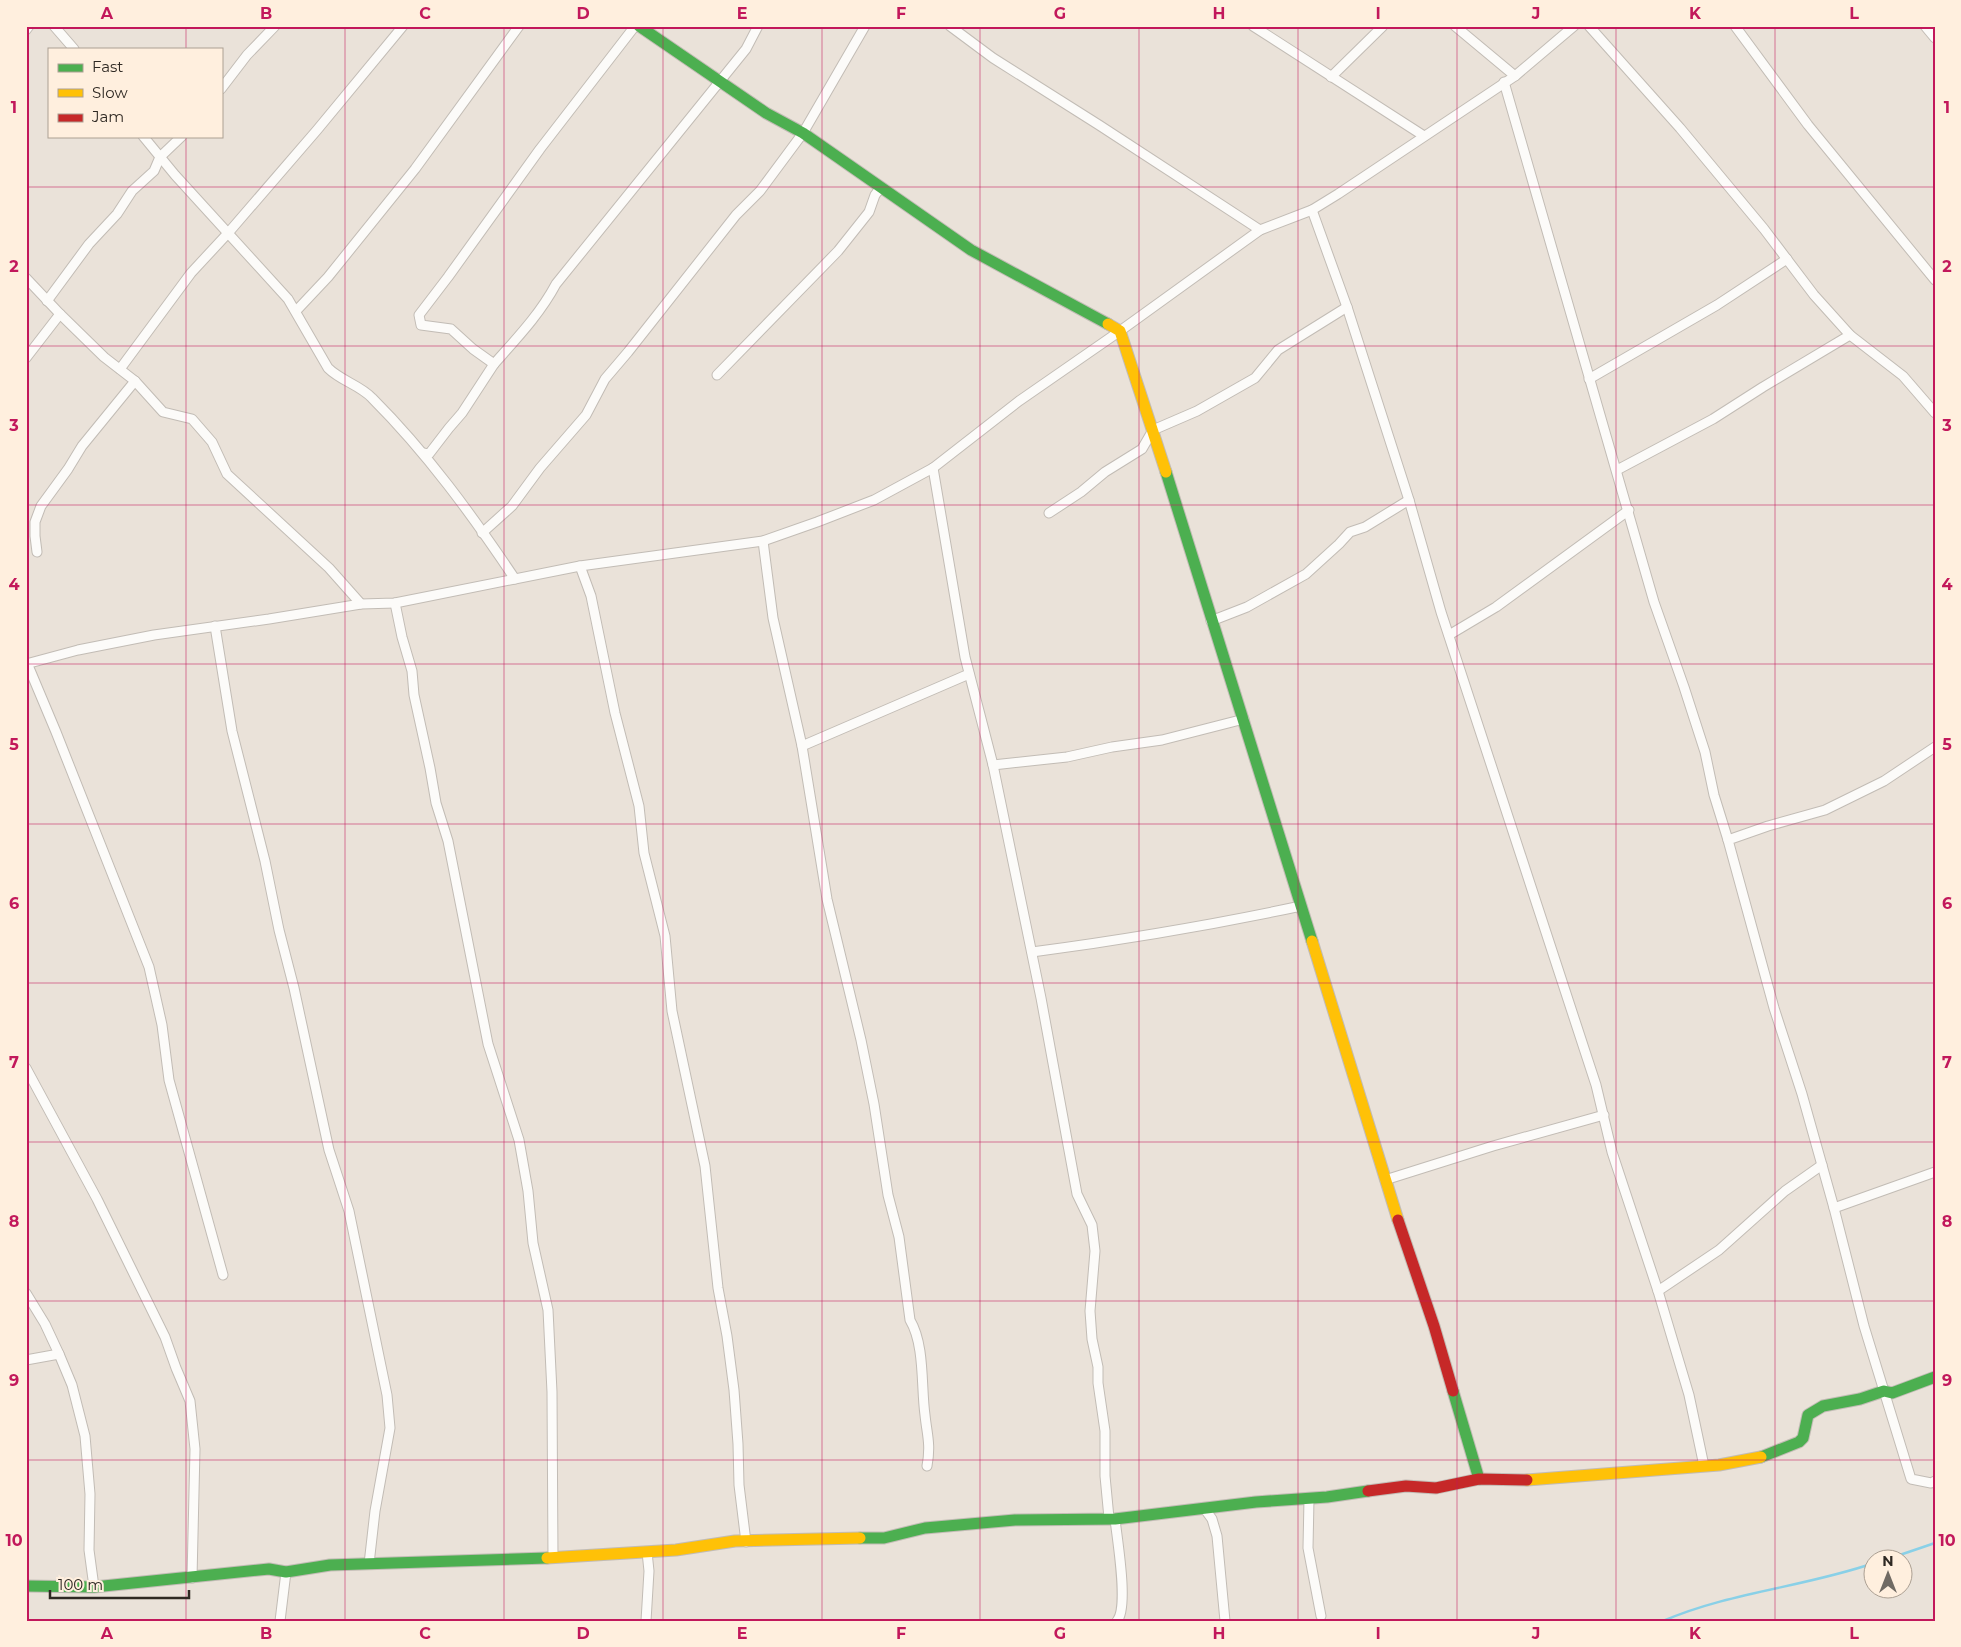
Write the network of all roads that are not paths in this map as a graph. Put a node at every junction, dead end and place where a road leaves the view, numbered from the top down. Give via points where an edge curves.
1 (29, 26) edge
2 (54, 26) edge
3 (275, 26) edge
4 (403, 26) edge
5 (519, 26) edge
6 (636, 26) edge
7 (639, 26) edge
8 (758, 26) edge
9 (865, 26) edge
10 (950, 26) edge
11 (1253, 26) edge
12 (1383, 26) edge
13 (1455, 26) edge
14 (1574, 26) edge
15 (1589, 26) edge
16 (1735, 26) edge
17 (1925, 26) edge
18 (26, 30) edge
19 (1935, 38) edge
20 (73, 48) edge
21 (1515, 76) junction
22 (1331, 77) junction
23 (719, 81) junction
24 (1504, 82) junction
25 (222, 88) edge
26 (803, 132) junction
27 (1424, 136) junction
28 (145, 138) edge
29 (180, 138) edge
30 (160, 157) junction
31 (881, 187) junction
32 (1312, 210) junction
33 (1260, 230) junction
34 (229, 232) junction
35 (1787, 259) junction
36 (26, 278) edge
37 (1935, 280) edge
38 (47, 301) junction
39 (1348, 307) junction
40 (296, 311) junction
41 (60, 314) junction
42 (1120, 331) junction
43 (1850, 335) junction
44 (26, 358) edge
45 (494, 364) junction
46 (120, 369) junction
47 (717, 375) dead end
48 (1589, 379) junction
49 (135, 381) junction
50 (1935, 413) edge
51 (1153, 430) junction
52 (423, 453) junction
53 (933, 468) junction
54 (1617, 470) junction
55 (1409, 500) junction
56 (1628, 510) junction
57 (1049, 513) dead end
58 (482, 533) junction
59 (763, 541) junction
60 (37, 552) dead end
61 (580, 566) junction
62 (515, 579) junction
63 (395, 602) junction
64 (362, 604) junction
65 (1211, 621) junction
66 (215, 626) junction
67 (1449, 635) junction
68 (26, 664) edge
69 (969, 674) junction
70 (1244, 719) junction
71 (802, 746) junction
72 (1935, 748) edge
73 (993, 765) junction
74 (1728, 840) junction
75 (1301, 906) junction
76 (1032, 952) junction
77 (26, 1068) edge
78 (1604, 1115) junction
79 (1822, 1165) junction
80 (1935, 1172) edge
81 (1386, 1180) junction
82 (1834, 1208) junction
83 (223, 1275) dead end
84 (1658, 1291) junction
85 (26, 1293) edge
86 (59, 1354) junction
87 (26, 1360) edge
88 (1935, 1377) edge
89 (1884, 1391) junction
90 (927, 1466) dead end
91 (1704, 1466) junction
92 (1479, 1479) junction
93 (1935, 1481) edge
94 (1309, 1499) junction
95 (1204, 1508) junction
96 (1112, 1519) junction
97 (746, 1542) junction
98 (647, 1552) junction
99 (553, 1558) junction
100 (369, 1564) junction
101 (286, 1572) junction
102 (192, 1578) junction
103 (26, 1586) edge
104 (94, 1586) junction
105 (1321, 1616) dead end
106 (280, 1621) edge
107 (646, 1621) edge
108 (1117, 1621) edge
109 (1226, 1621) edge

1 - 18 street
2 - 20 street
3 - 25 street
4 - 34 street
5 - 40 street via 415,169
6 - 45 street via 419,315 421,325 452,329
7 - 23 street
8 - 23 street via 746,49
9 - 26 street
10 - 33 street via 993,58
11 - 22 street
12 - 22 street
13 - 21 street
14 - 21 street
15 - 35 street via 1680,128
16 - 37 street via 1808,125
17 - 19 street
21 - 24 street
22 - 27 street
23 - 26 street
23 - 45 street
24 - 27 street
24 - 48 street
26 - 31 street
26 - 58 street via 760,192 736,215 605,379 586,415 512,506
27 - 32 street
28 - 30 street
29 - 30 street
30 - 34 street
30 - 38 street via 154,171 132,191
31 - 42 street via 971,250
31 - 47 street via 869,212 838,251
32 - 33 street
32 - 39 street
33 - 42 street
34 - 40 street
34 - 46 street via 191,273
35 - 43 street
35 - 48 street via 1717,305
36 - 38 street
38 - 41 street
39 - 51 street via 1278,350 1255,378 1198,411
39 - 55 street
40 - 52 street via 328,368 371,396
41 - 44 street
41 - 46 street
42 - 51 street
42 - 53 street via 1019,401
43 - 50 street via 1903,376
43 - 54 street via 1713,419
45 - 52 street via 462,413 429,454
46 - 49 street
48 - 54 street
49 - 60 street via 82,446 41,506 35,522
49 - 64 street via 163,412 192,419 212,442 227,474
51 - 57 street via 1142,449
51 - 65 street
52 - 58 street
53 - 59 street via 874,500
53 - 69 street
54 - 56 street
55 - 65 street via 1365,527 1350,532 1306,574 1247,607
55 - 67 street
56 - 67 street via 1496,606
56 - 74 street via 1654,602 1705,752
58 - 62 street
59 - 61 street
59 - 71 street via 773,618
61 - 62 street
61 - 97 street via 590,596 639,806 644,853 665,936 672,1011 705,1166 718,1288 734,1390
62 - 63 street
63 - 64 street
63 - 99 street via 412,671 416,710 436,803 448,841 488,1044 519,1140 533,1243 548,1310
64 - 66 street
65 - 70 street
66 - 68 street via 154,634
66 - 100 street via 232,731 265,861 329,1150 349,1211 387,1395 390,1428
67 - 78 street
68 - 83 street via 149,967 162,1025 168,1080
69 - 71 street
69 - 73 street
70 - 73 street via 1162,740 1067,757
70 - 75 street
71 - 90 street via 827,899 861,1040 888,1195 899,1238 910,1320 916,1331 924,1385 924,1416 929,1436
72 - 74 street via 1884,781 1825,810
73 - 76 street
74 - 79 street
75 - 76 street via 1120,940
75 - 81 street
76 - 96 street via 1077,1194 1092,1225 1095,1250 1090,1311
77 - 102 street via 97,1199 165,1337 190,1401 195,1449
78 - 81 street
78 - 84 street via 1612,1152
79 - 82 street
79 - 84 street via 1785,1191 1719,1250
80 - 82 street
81 - 92 street
82 - 89 street via 1854,1291
84 - 91 street via 1689,1395
85 - 86 street
86 - 87 street
86 - 104 street via 72,1385 85,1436 90,1494 89,1550
88 - 89 street via 1892,1393
89 - 91 street via 1811,1412 1803,1438 1788,1448 1737,1463
89 - 93 street via 1911,1479
91 - 92 street via 1542,1480
92 - 94 street via 1436,1488 1406,1486
94 - 95 street
94 - 105 street via 1308,1548
95 - 96 street
95 - 109 street via 1212,1519 1216,1536
96 - 97 street via 1015,1520 925,1528 884,1538
96 - 108 street via 1121,1564 1121,1613
97 - 98 street
98 - 99 street
98 - 107 street
99 - 100 street
100 - 101 street via 330,1565
101 - 102 street via 269,1568
101 - 106 street
102 - 104 street
103 - 104 street

